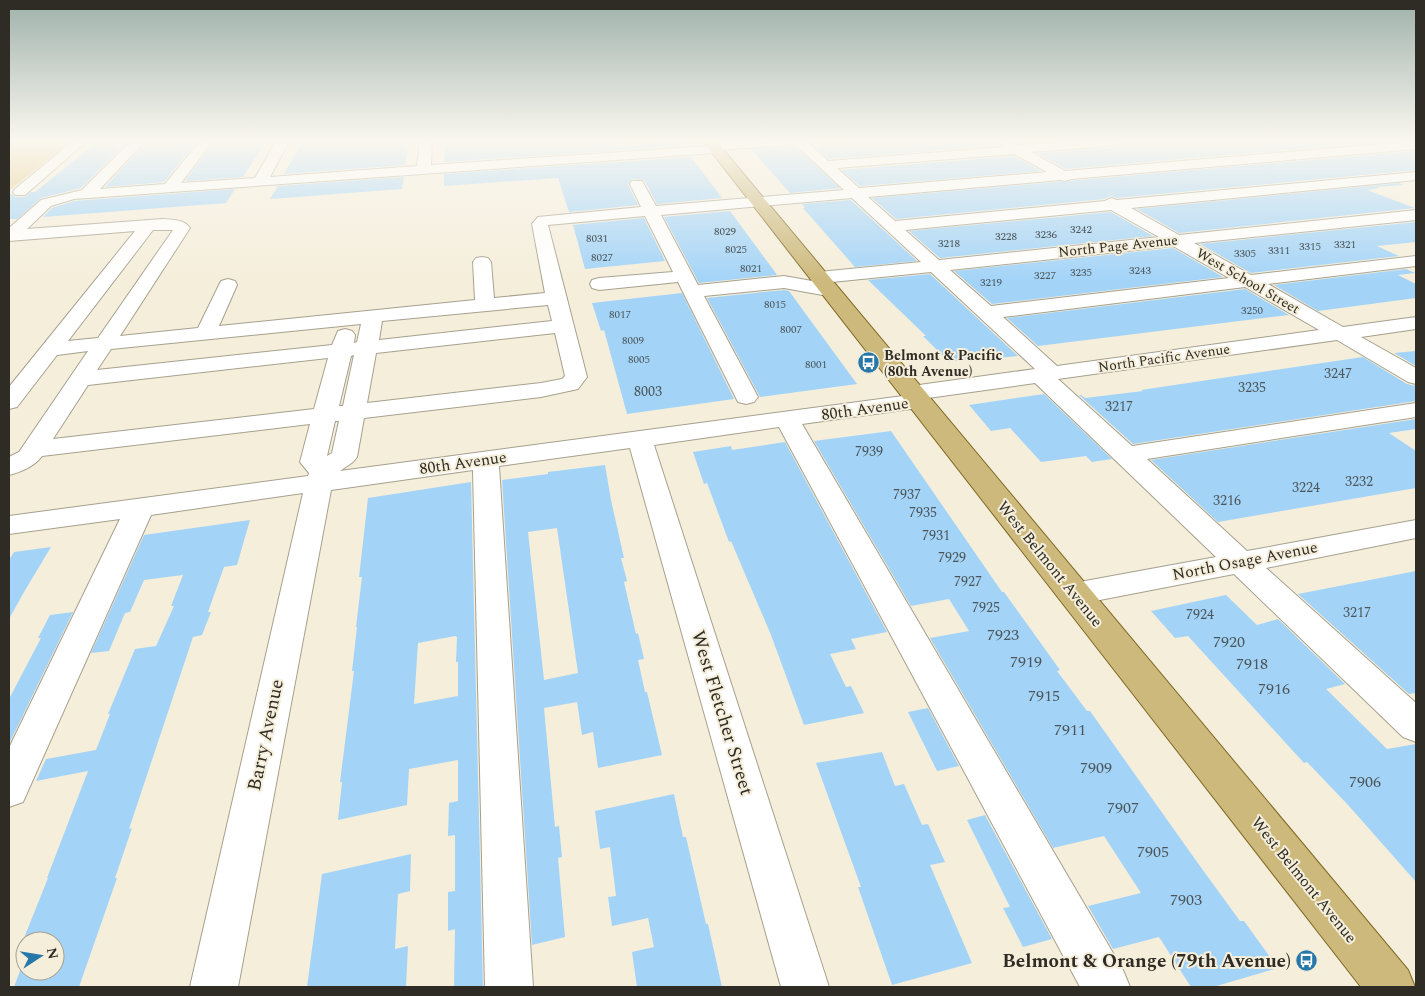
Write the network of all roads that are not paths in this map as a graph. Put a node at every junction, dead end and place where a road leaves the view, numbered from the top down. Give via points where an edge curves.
1 (25, 187) edge
2 (93, 187) edge
3 (177, 187) edge
4 (639, 187) edge
5 (746, 187) edge
6 (849, 187) edge
7 (918, 187) edge
8 (1083, 187) edge
9 (1315, 187) edge
10 (169, 188) joint
11 (89, 191) junction
12 (855, 193) junction
13 (757, 201) junction
14 (1114, 205) junction
15 (649, 210) junction
16 (1416, 214) edge
17 (148, 225) junction
18 (891, 226) junction
19 (9, 235) edge
20 (1176, 240) junction
21 (1416, 261) edge
22 (482, 262) dead end
23 (935, 266) junction
24 (149, 277) junction
25 (819, 278) junction
26 (103, 282) junction
27 (784, 282) junction
28 (1248, 282) junction
29 (599, 284) dead end
30 (688, 284) junction
31 (228, 286) dead end
32 (556, 298) junction
33 (485, 305) junction
34 (986, 313) junction
35 (373, 317) junction
36 (350, 319) junction
37 (1416, 323) edge
38 (564, 326) junction
39 (205, 334) junction
40 (1340, 334) junction
41 (104, 344) junction
42 (49, 349) junction
43 (366, 349) junction
44 (340, 352) junction
45 (1046, 374) junction
46 (1416, 377) edge
47 (81, 378) junction
48 (746, 397) dead end
49 (915, 397) junction
50 (9, 402) edge
51 (1416, 410) edge
52 (354, 412) junction
53 (325, 415) junction
54 (787, 419) junction
55 (640, 439) junction
56 (33, 449) junction
57 (1126, 456) junction
58 (486, 460) junction
59 (9, 468) edge
60 (321, 477) junction
61 (140, 507) junction
62 (9, 525) edge
63 (1416, 528) edge
64 (1240, 562) junction
65 (1074, 594) junction
66 (1410, 712) edge
67 (9, 789) edge
68 (214, 987) edge
69 (509, 987) edge
70 (805, 987) edge
71 (1106, 987) edge
72 (1391, 987) edge

1 - 11 street via 20,192
2 - 11 street
3 - 10 street
4 - 15 street
5 - 13 main road, West Belmont Avenue
6 - 12 street
7 - 12 street
8 - 14 street, West School Street
9 - 14 street
10 - 11 street
11 - 19 street via 47,202
12 - 13 street
12 - 18 street
13 - 15 street
13 - 25 main road, West Belmont Avenue
14 - 18 street
14 - 20 street, West School Street
15 - 30 street
15 - 32 street via 544,220 540,224
16 - 20 street, North Page Avenue
17 - 19 street
17 - 24 street via 178,225 182,228
17 - 26 street
18 - 23 street
20 - 23 street, North Page Avenue
20 - 28 street, West School Street
21 - 28 street
22 - 33 street
23 - 25 street, North Page Avenue
23 - 34 street
24 - 26 street
24 - 41 street
25 - 27 street
25 - 27 street via 802,272
25 - 49 main road, West Belmont Avenue
26 - 42 street
27 - 30 street
28 - 34 street
28 - 40 street, West School Street
29 - 30 street
30 - 48 street
31 - 39 street
32 - 33 street
32 - 38 street
33 - 35 street
34 - 45 street
35 - 36 street
35 - 43 street
36 - 39 street
36 - 44 street
37 - 40 street, North Pacific Avenue
38 - 43 street
38 - 52 street via 576,377 570,384
39 - 41 street
40 - 45 street, North Pacific Avenue
40 - 46 street, West School Street
41 - 42 street
41 - 47 street
42 - 50 street
43 - 44 street
43 - 52 street
44 - 47 street
44 - 53 street
45 - 49 street, North Pacific Avenue
45 - 57 street
47 - 56 street
49 - 54 street, 80th Avenue
49 - 65 main road, West Belmont Avenue
51 - 57 street
52 - 53 street
52 - 60 street via 344,457
53 - 56 street
53 - 60 street via 313,462
54 - 55 street, 80th Avenue
54 - 71 street
55 - 58 street, 80th Avenue
55 - 70 street, West Fletcher Street
56 - 59 street via 28,457
57 - 64 street
58 - 60 street, 80th Avenue
58 - 69 street
60 - 61 street, 80th Avenue
60 - 68 street, Barry Avenue
61 - 62 street, 80th Avenue
61 - 67 street
63 - 64 street, North Osage Avenue
64 - 65 street, North Osage Avenue
64 - 66 street
65 - 72 main road, West Belmont Avenue

